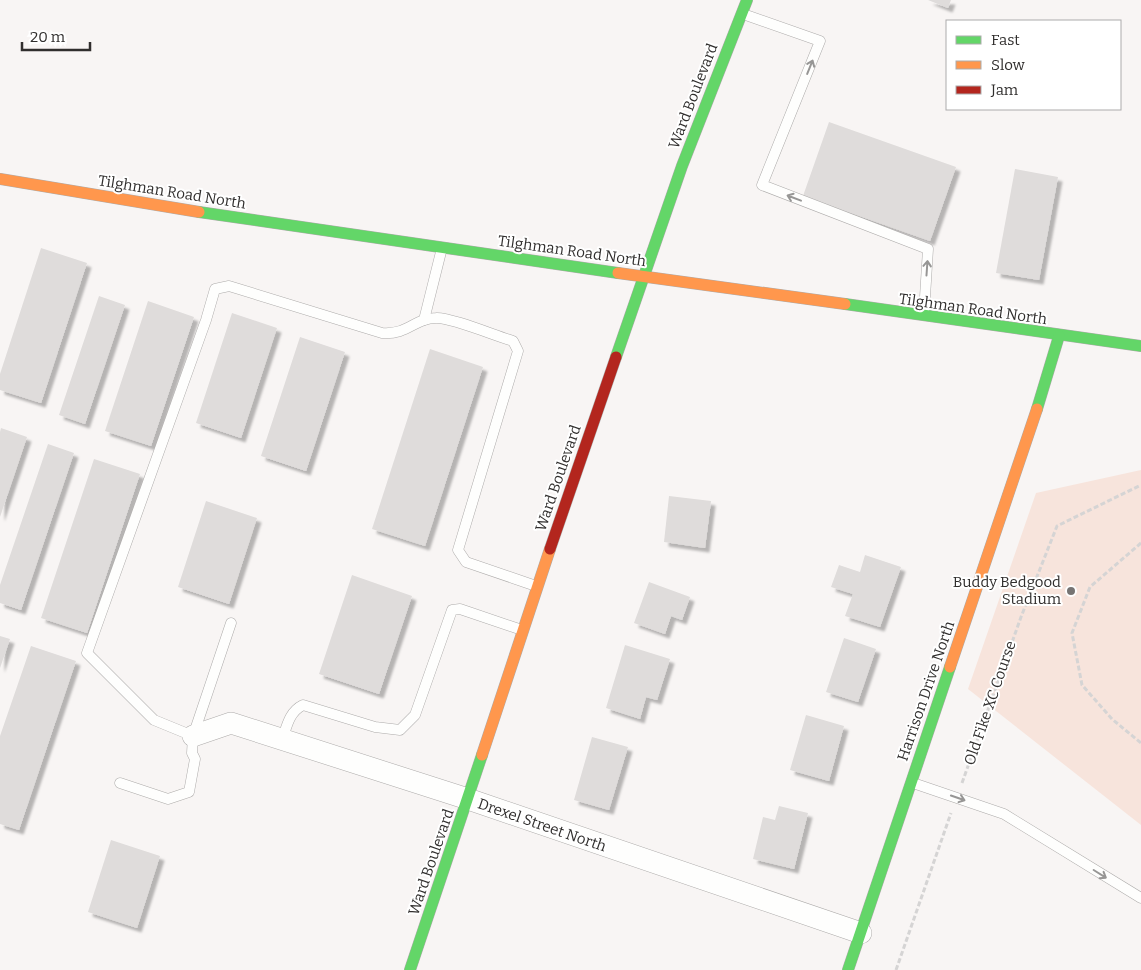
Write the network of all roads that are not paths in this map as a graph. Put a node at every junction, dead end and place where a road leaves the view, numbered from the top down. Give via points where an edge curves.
1 (747, 0) edge
2 (741, 14) junction
3 (0, 179) edge
4 (442, 248) junction
5 (644, 276) junction
6 (923, 317) junction
7 (424, 320) junction
8 (1059, 336) junction
9 (1141, 346) edge
10 (538, 587) junction
11 (231, 623) dead end
12 (523, 631) junction
13 (193, 736) junction
14 (282, 740) junction
15 (912, 782) junction
16 (120, 783) dead end
17 (468, 799) junction
18 (1141, 898) edge
19 (861, 933) junction
20 (410, 970) edge
21 (848, 970) edge

1 - 2 street, Ward Boulevard
2 - 5 street, Ward Boulevard via 682,166
6 -> 2 lane via 928,249 762,185 820,41
3 - 4 street, Tilghman Road North
4 - 5 street, Tilghman Road North
4 - 7 lane
5 - 6 street, Tilghman Road North
5 - 10 street, Ward Boulevard
6 - 8 street, Tilghman Road North
7 - 10 lane via 437,317 513,342 518,352 458,550 466,562
7 - 13 lane via 396,334 382,333 228,286 215,289 87,653 154,720
8 - 9 street, Tilghman Road North
8 - 15 street, Harrison Drive North
10 - 12 street, Ward Boulevard
11 - 13 lane
12 - 14 lane via 460,609 452,610 415,715 407,726 400,730 375,727 303,704 295,708 289,718
12 - 17 street, Ward Boulevard
13 - 14 street, Drexel Street North via 231,723
13 - 16 lane via 195,759 189,792 168,799
14 - 17 street, Drexel Street North
15 -> 18 lane via 1004,814
15 - 19 street, Harrison Drive North
17 - 19 street, Drexel Street North
17 - 20 street, Ward Boulevard
19 - 21 street, Harrison Drive North

